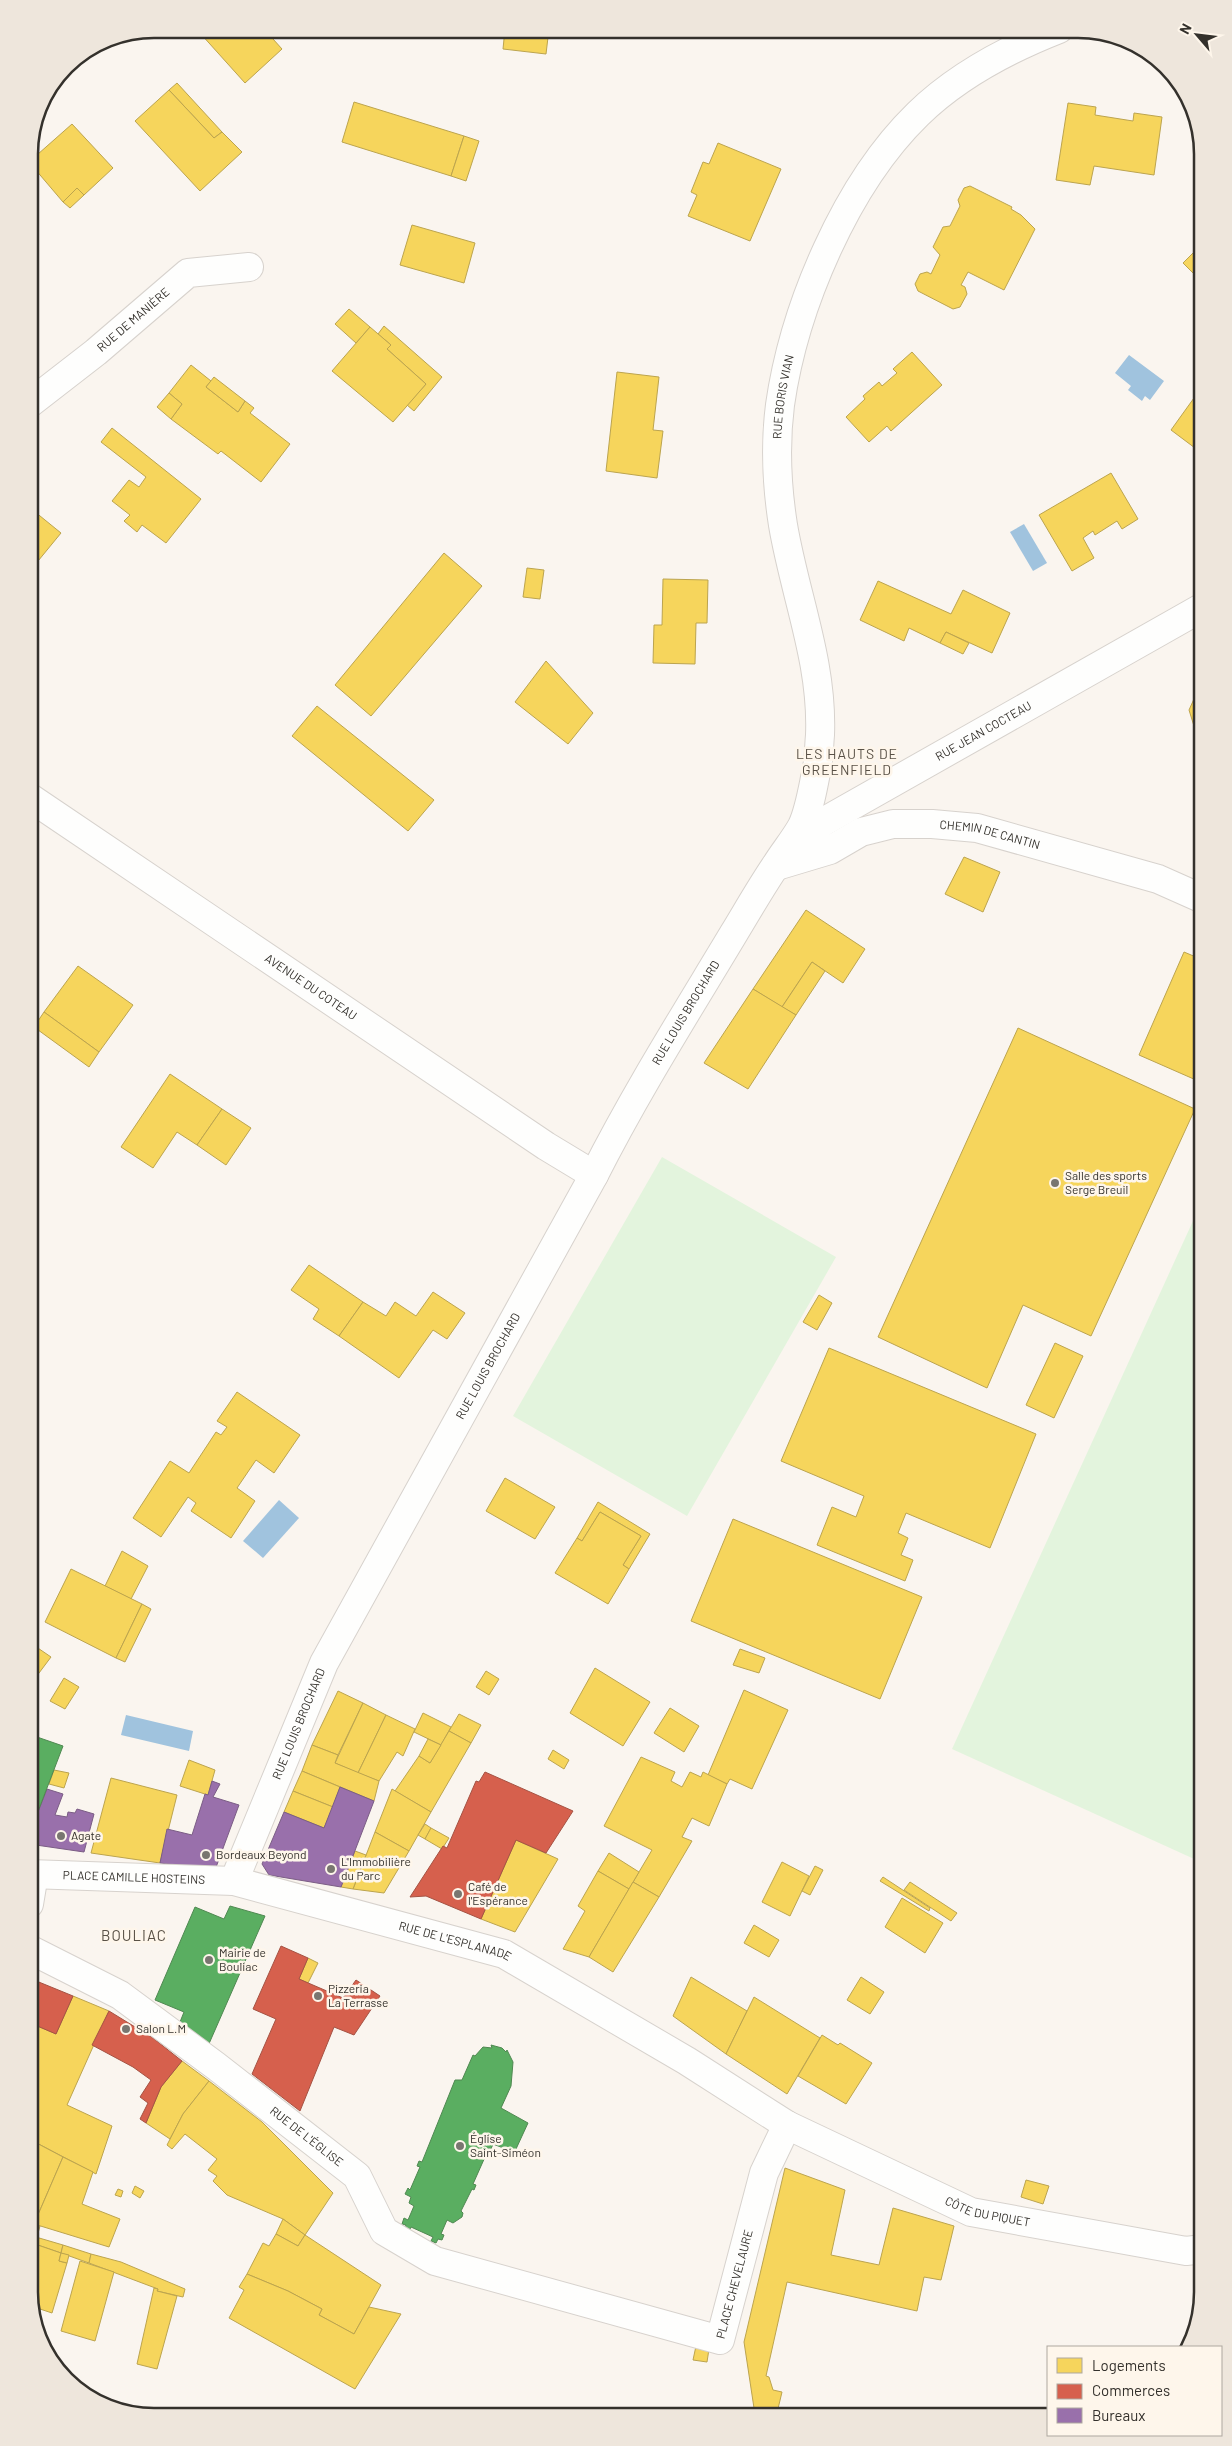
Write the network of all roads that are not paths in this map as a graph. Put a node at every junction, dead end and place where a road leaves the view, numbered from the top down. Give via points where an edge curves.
1 (1037, 38) edge
2 (250, 267) dead end
3 (38, 397) edge
4 (1194, 612) edge
5 (38, 803) edge
6 (774, 867) junction
7 (1194, 895) edge
8 (594, 1175) junction
9 (38, 1874) edge
10 (234, 1880) junction
11 (38, 1954) edge
12 (787, 2125) junction
13 (1194, 2250) edge
14 (435, 2261) joint

1 - 6 street, RUE BORIS VIAN via 1006,51 960,79 918,114 879,159 846,210 824,256 801,319 780,406 777,449 783,525 812,647 821,704 818,763 802,825
2 - 3 street, RUE DE MANIÈRE via 188,273
4 - 6 street, RUE JEAN COCTEAU via 823,822
5 - 8 street, AVENUE DU COTEAU via 546,1146
6 - 7 street, CHEMIN DE CANTIN via 830,850 861,832 893,824 932,824 977,828 1158,879
6 - 8 street, RUE LOUIS BROCHARD via 623,1116
8 - 10 street, RUE LOUIS BROCHARD via 324,1663
9 - 10 street, PLACE CAMILLE HOSTEINS
10 - 12 street, RUE DE L'ESPLANADE via 504,1954
11 - 14 street, RUE DE L'ÉGLISE via 120,1995 357,2176 384,2231
12 - 13 street, CÔTE DU PIQUET via 971,2212
12 - 14 street, PLACE CHEVELAURE via 764,2173 720,2340

